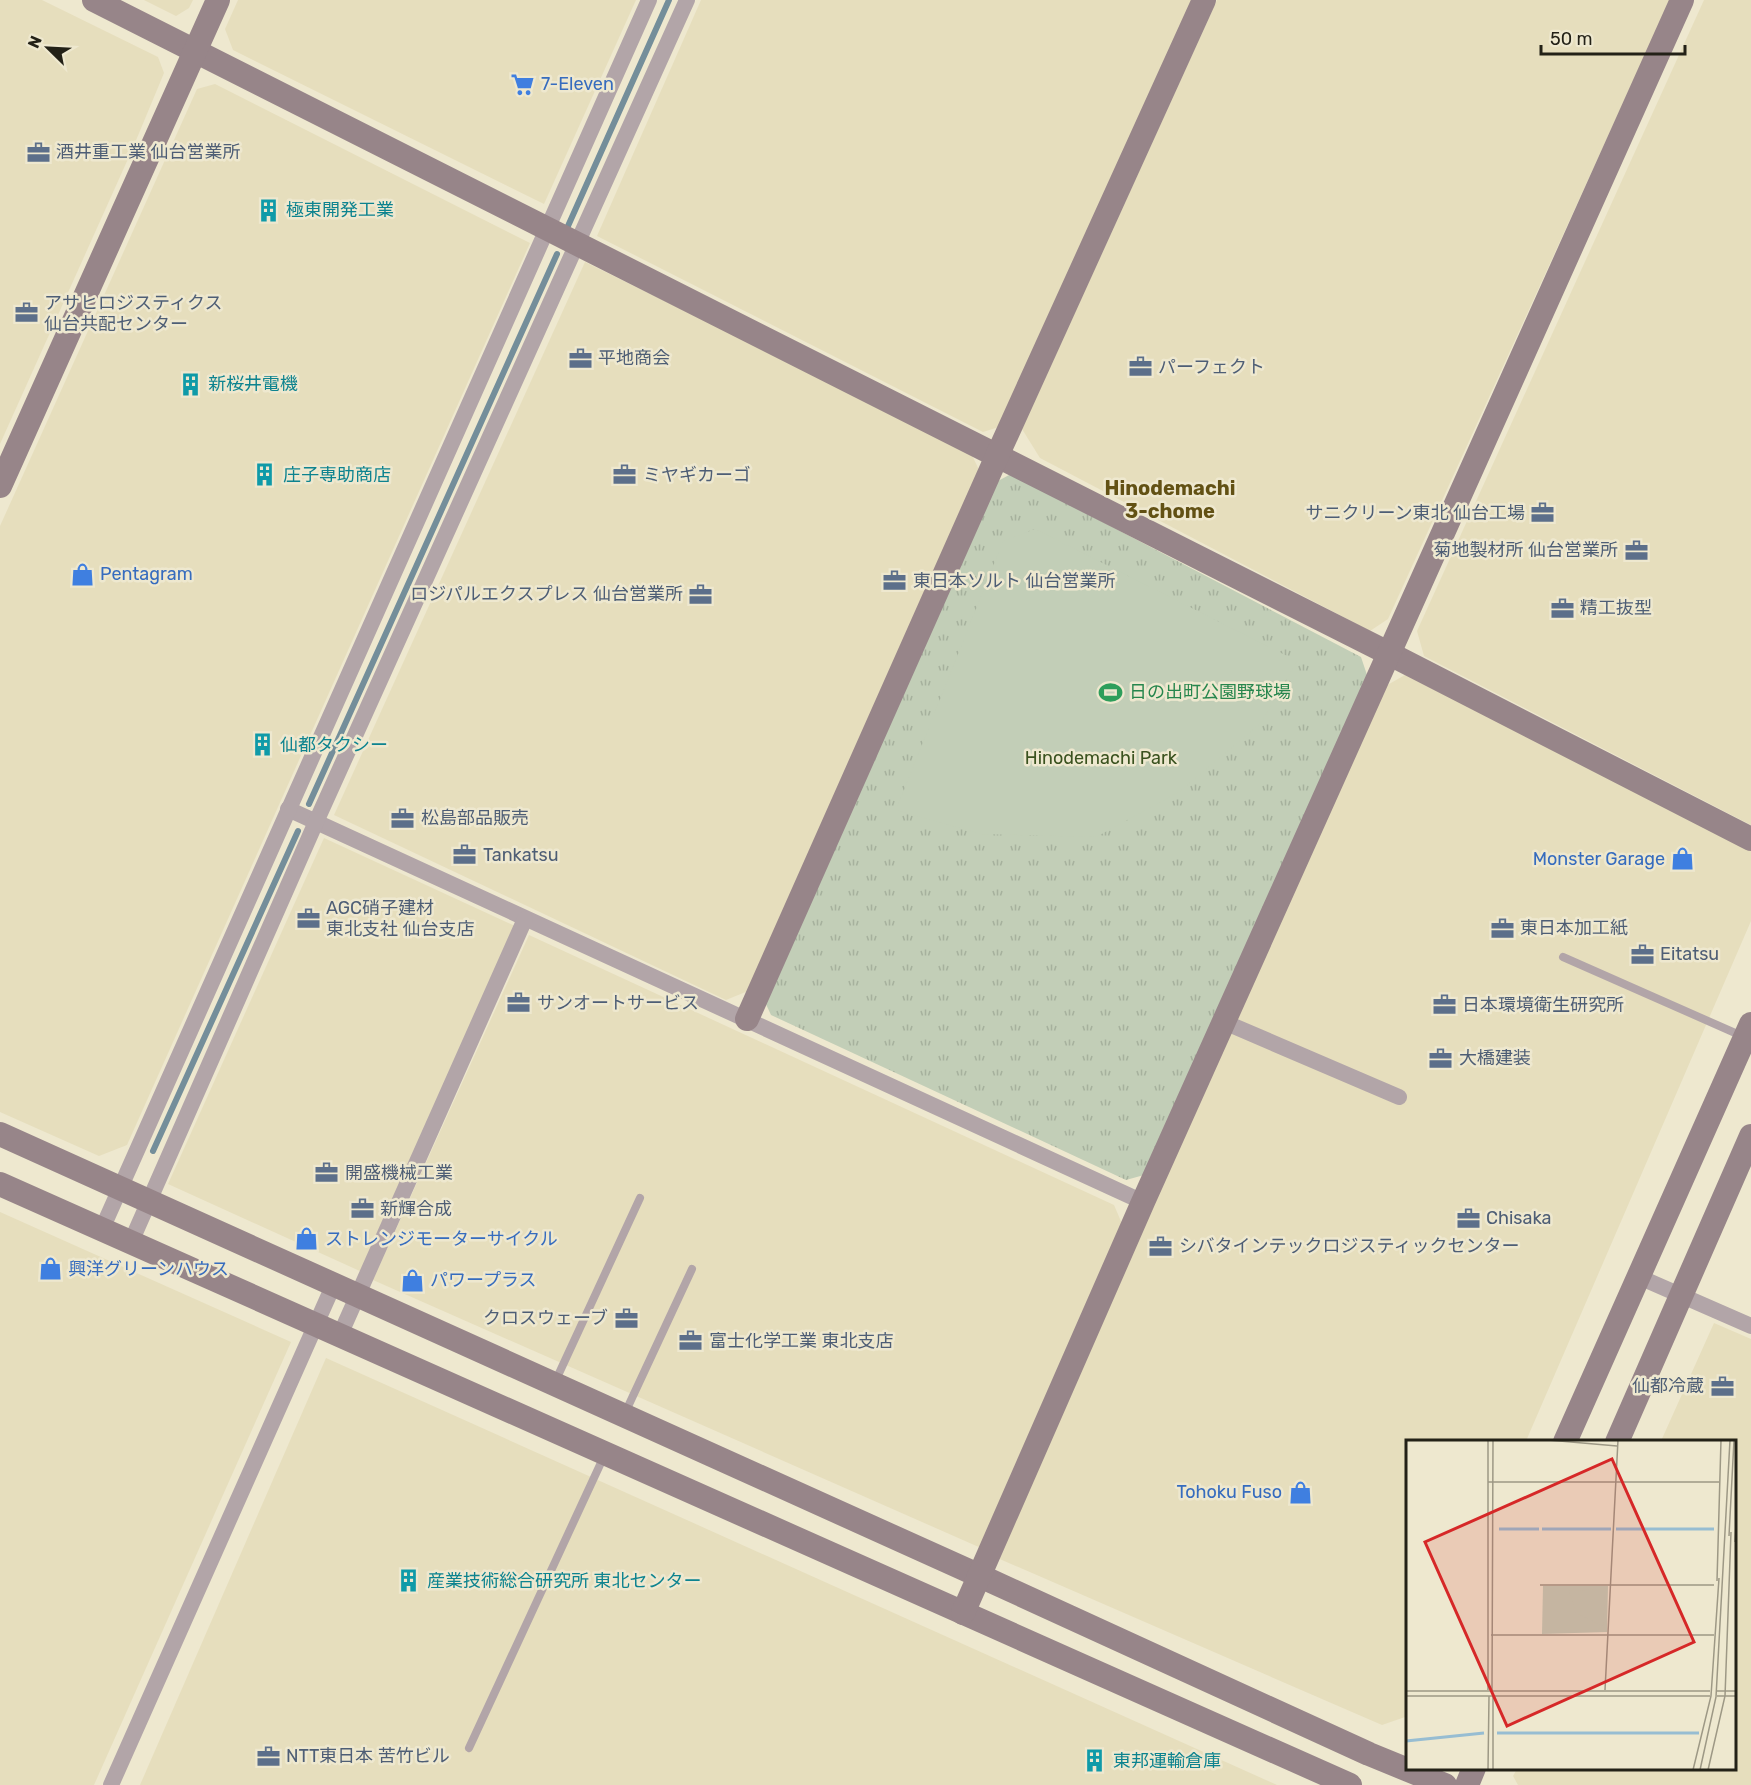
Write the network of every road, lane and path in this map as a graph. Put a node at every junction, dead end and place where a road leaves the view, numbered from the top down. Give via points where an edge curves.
1 (94, 0) edge
2 (218, 0) edge
3 (649, 0) edge
4 (687, 0) edge
5 (1204, 0) edge
6 (1682, 0) edge
7 (196, 51) junction
8 (547, 230) junction
9 (577, 245) junction
10 (997, 456) junction
11 (0, 486) edge
12 (1390, 654) junction
13 (288, 809) junction
14 (316, 822) junction
15 (1751, 839) edge
16 (525, 919) junction
17 (1563, 957) dead end
18 (747, 1019) junction
19 (1224, 1022) junction
20 (1748, 1031) edge
21 (1399, 1097) dead end
22 (0, 1134) edge
23 (1751, 1136) edge
24 (0, 1184) edge
25 (119, 1187) junction
26 (640, 1198) dead end
27 (148, 1201) junction
28 (1143, 1202) junction
29 (102, 1229) junction
30 (131, 1242) junction
31 (692, 1269) dead end
32 (1639, 1277) junction
33 (333, 1286) junction
34 (1681, 1295) junction
35 (358, 1298) junction
36 (316, 1325) junction
37 (1751, 1326) edge
38 (340, 1335) junction
39 (553, 1385) junction
40 (623, 1416) junction
41 (1566, 1440) edge
42 (1618, 1440) edge
43 (606, 1453) junction
44 (980, 1576) junction
45 (963, 1613) junction
46 (469, 1748) dead end
47 (1473, 1770) edge
48 (1416, 1776) edge
49 (111, 1785) edge
50 (1350, 1785) edge
51 (1445, 1785) edge
52 (1467, 1785) edge

1 - 7 street
2 - 7 street
3 - 8 street
4 - 9 street
5 - 10 street
6 - 12 street
7 - 8 street
7 - 11 street
8 - 9 street
8 - 13 street
9 - 10 street
9 - 14 street
10 - 12 street
10 - 18 street
12 - 15 street
12 - 19 street
13 - 14 street
13 - 25 street
14 - 16 street
14 - 27 street
16 - 18 street
16 - 35 street
17 - 20 lane
18 - 28 street
19 - 21 street
19 - 28 street
20 - 32 street
22 - 25 street
23 - 34 street
24 - 29 street
25 - 27 street
25 - 29 street
26 - 39 lane
27 - 30 street
27 - 33 street
28 - 44 street
29 - 30 street
30 - 36 street
31 - 40 lane
32 - 34 street
32 - 41 street
33 - 35 street
33 - 36 street
34 - 37 street
34 - 42 street
35 - 38 street
35 - 39 street
36 - 38 street
36 - 49 street
38 - 43 street
39 - 40 street
40 - 44 street
43 - 45 street
43 - 46 lane
44 - 45 street
44 - 48 street
45 - 50 street
47 - 52 street
48 - 51 street

